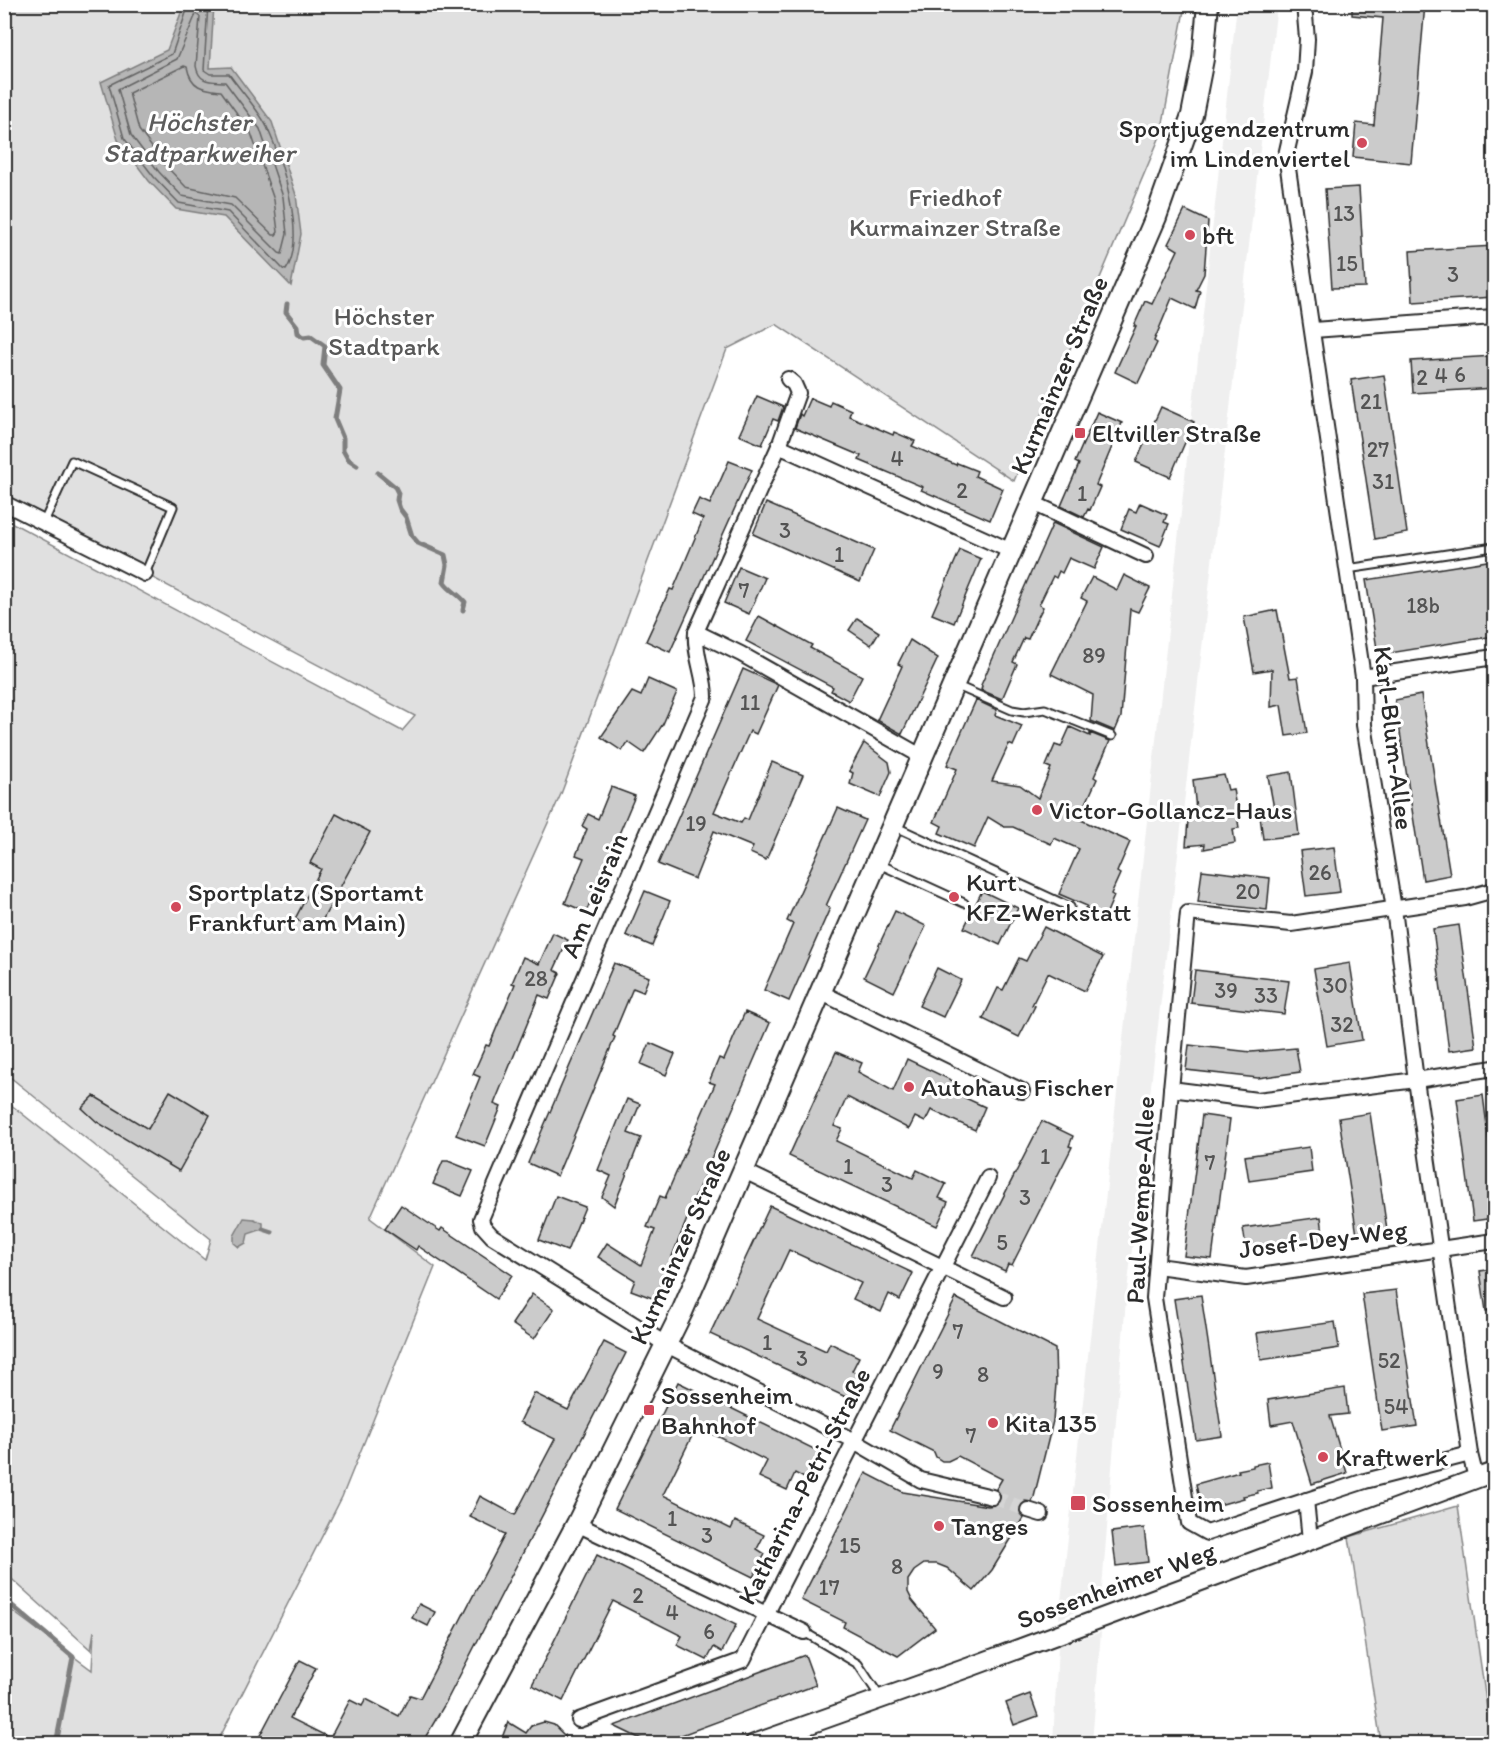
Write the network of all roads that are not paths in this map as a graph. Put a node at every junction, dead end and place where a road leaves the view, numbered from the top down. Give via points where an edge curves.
1 (1208, 4) edge
2 (1304, 4) edge
3 (1494, 317) edge
4 (1313, 330) junction
5 (788, 379) dead end
6 (779, 446) junction
7 (4, 503) edge
8 (1033, 503) junction
9 (43, 524) junction
10 (1494, 547) edge
11 (1011, 551) junction
12 (1146, 556) dead end
13 (1347, 569) junction
14 (145, 574) joint
15 (696, 632) junction
16 (1494, 657) edge
17 (1363, 677) junction
18 (953, 684) junction
19 (1113, 736) dead end
20 (921, 756) junction
21 (892, 825) junction
22 (876, 862) junction
23 (1494, 890) edge
24 (964, 903) dead end
25 (1070, 907) dead end
26 (1394, 909) junction
27 (820, 992) junction
28 (1494, 1068) edge
29 (1416, 1080) junction
30 (1171, 1089) junction
31 (1022, 1091) dead end
32 (742, 1170) junction
33 (988, 1178) dead end
34 (1494, 1241) edge
35 (1441, 1248) junction
36 (1157, 1266) junction
37 (943, 1267) junction
38 (1004, 1297) dead end
39 (667, 1345) junction
40 (854, 1441) junction
41 (1470, 1454) junction
42 (1494, 1472) edge
43 (1476, 1478) junction
44 (992, 1497) tunnel mouth
45 (1306, 1500) junction
46 (1189, 1523) joint
47 (577, 1524) junction
48 (1310, 1540) junction
49 (765, 1615) junction
50 (804, 1632) joint
51 (881, 1699) junction
52 (579, 1720) dead end
53 (460, 1743) edge
54 (754, 1743) edge

1 - 8 main road, Kurmainzer Straße via 1192,115 1152,228
2 - 4 street, Karl-Blum-Allee via 1305,72 1286,155
3 - 4 street
4 - 13 street, Karl-Blum-Allee
5 - 6 street, Am Leisrain via 798,393
6 - 11 street
6 - 15 street, Am Leisrain
7 - 9 street
8 - 11 main road, Kurmainzer Straße
8 - 12 street
9 - 14 street
9 - 14 lane via 72,461 173,507
10 - 13 lane
11 - 18 main road, Kurmainzer Straße
13 - 17 street, Karl-Blum-Allee
15 - 20 street
15 - 39 street, Am Leisrain via 705,697 481,1219 492,1236
16 - 17 street
17 - 26 street, Karl-Blum-Allee via 1364,725
18 - 19 lane via 1012,710 1045,709
18 - 20 main road, Kurmainzer Straße
20 - 21 main road, Kurmainzer Straße
21 - 22 main road, Kurmainzer Straße
21 - 25 lane
22 - 24 lane
22 - 27 main road, Kurmainzer Straße
23 - 26 street
26 - 29 street, Karl-Blum-Allee
26 - 30 street, Paul-Wempe-Allee via 1291,924 1188,914
27 - 31 street
27 - 32 main road, Kurmainzer Straße
28 - 29 street
29 - 30 street via 1257,1100
29 - 35 street, Karl-Blum-Allee
30 - 36 street, Paul-Wempe-Allee
32 - 37 street
32 - 39 main road, Kurmainzer Straße
33 - 37 street, Katharina-Petri-Straße
34 - 35 street, Josef-Dey-Weg
35 - 36 street, Josef-Dey-Weg via 1246,1278
35 - 41 street, Karl-Blum-Allee
36 - 46 street, Paul-Wempe-Allee via 1154,1298
37 - 38 street
37 - 40 street, Katharina-Petri-Straße
39 - 40 street
39 - 47 main road, Kurmainzer Straße
40 - 44 street via 921,1480
40 - 49 street, Katharina-Petri-Straße
41 - 43 street, Karl-Blum-Allee
41 - 45 street, Sossenheimer Weg
42 - 43 street, Sossenheimer Weg
43 - 48 street, Sossenheimer Weg
45 - 46 street, Sossenheimer Weg via 1207,1533
45 - 48 street
47 - 49 street
47 - 53 main road, Kurmainzer Straße
48 - 51 street, Sossenheimer Weg
49 - 50 street
49 - 52 street, Katharina-Petri-Straße via 743,1660
50 - 51 lane via 858,1664
51 - 54 street, Sossenheimer Weg

